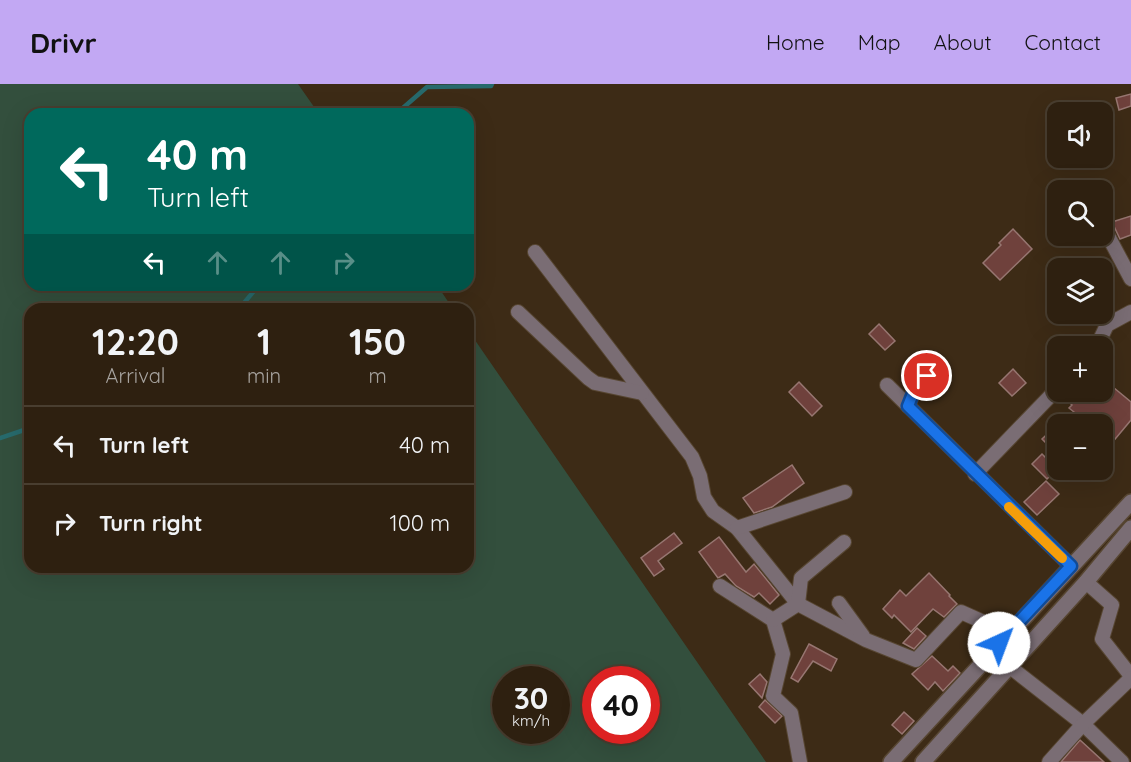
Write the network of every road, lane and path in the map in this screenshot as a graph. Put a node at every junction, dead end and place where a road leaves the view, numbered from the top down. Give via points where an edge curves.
1 (1113, 245) edge
2 (535, 252) dead end
3 (1131, 279) edge
4 (518, 312) dead end
5 (1131, 312) edge
6 (1102, 336) edge
7 (937, 367) dead end
8 (887, 385) dead end
9 (642, 393) junction
10 (1047, 399) edge
11 (908, 406) junction
12 (975, 474) junction
13 (845, 492) dead end
14 (1131, 502) edge
15 (737, 528) junction
16 (1131, 528) edge
17 (844, 542) dead end
18 (1071, 566) junction
19 (1086, 582) junction
20 (720, 586) dead end
21 (839, 603) dead end
22 (798, 604) junction
23 (773, 620) junction
24 (1008, 633) junction
25 (866, 640) junction
26 (991, 652) junction
27 (1009, 666) junction
28 (1131, 677) edge
29 (1083, 724) junction
30 (800, 762) edge
31 (891, 762) edge
32 (923, 762) edge
33 (1049, 762) edge
34 (1122, 762) edge

1 - 3 street
2 - 9 street
4 - 9 street via 595,383
5 - 6 street via 1107,325
7 - 11 street via 916,386
8 - 11 street
9 - 15 street via 692,457 704,497 713,511
10 - 12 street
11 - 12 street
12 - 18 street
13 - 15 street
14 - 18 street
15 - 22 street
16 - 19 street
17 - 22 street via 801,578
18 - 24 street
19 - 27 street
19 - 28 street via 1112,604 1102,639
20 - 23 street
21 - 25 street
22 - 23 street
22 - 25 street
23 - 30 street via 783,654 773,696 791,713
24 - 25 street via 961,612 916,660
24 - 26 street
26 - 27 street
26 - 31 street
27 - 29 street
27 - 32 street
28 - 29 street
29 - 33 street
29 - 34 street

